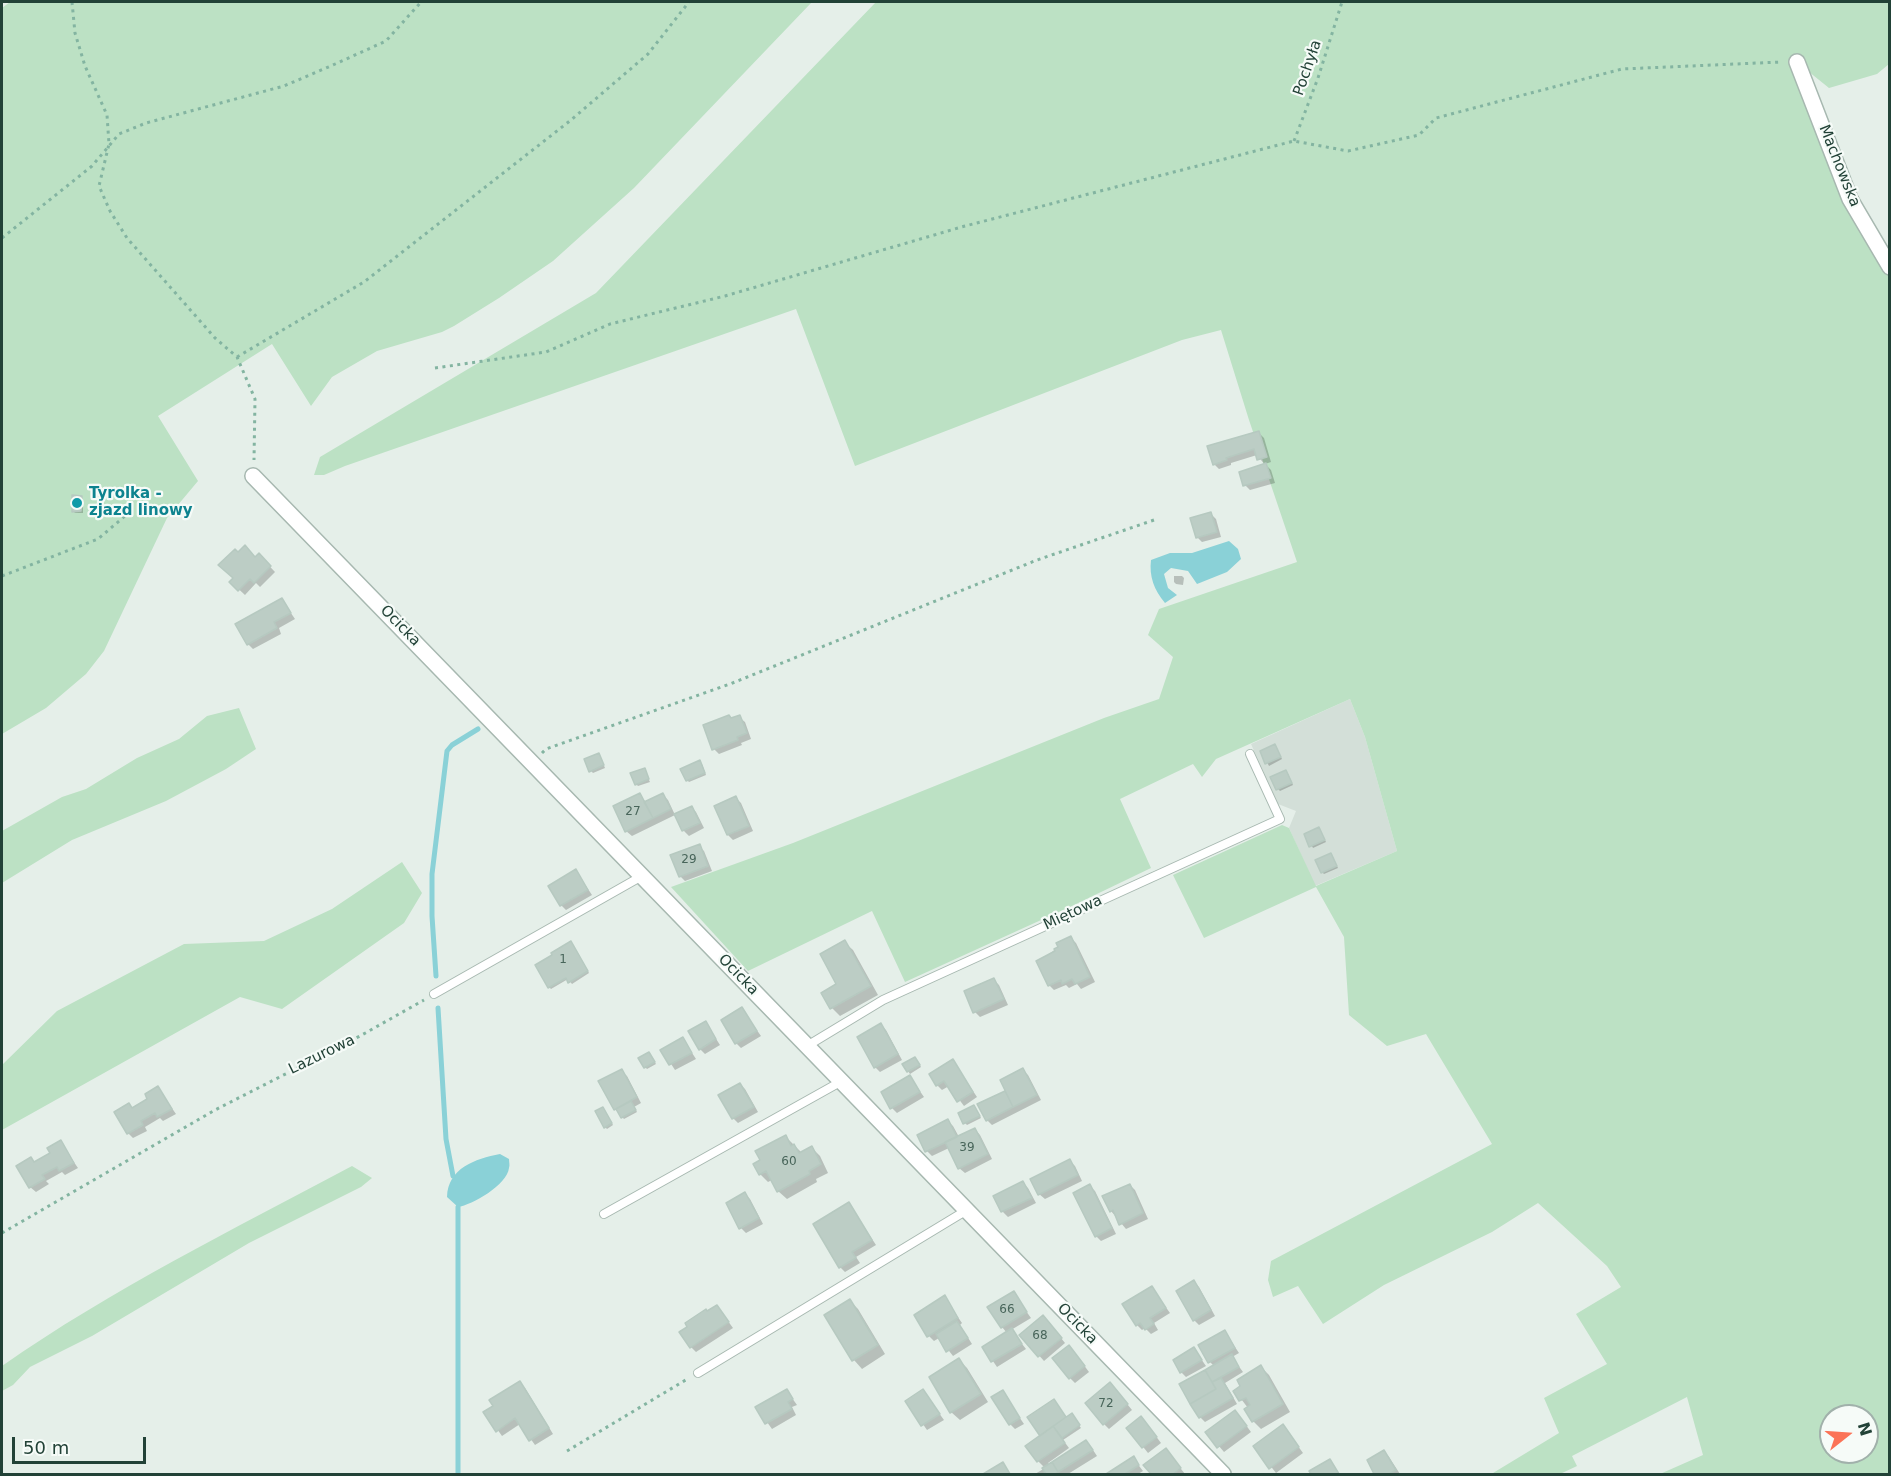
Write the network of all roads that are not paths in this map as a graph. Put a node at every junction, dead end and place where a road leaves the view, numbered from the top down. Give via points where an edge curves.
1 (1797, 62) road end
2 (1890, 267) edge
3 (253, 476) road end
4 (1250, 754) dead end
5 (642, 876) junction
6 (434, 994) road end
7 (807, 1046) junction
8 (842, 1081) junction
9 (967, 1210) junction
10 (604, 1215) dead end
11 (698, 1373) road end
12 (1223, 1474) edge

1 - 2 street, Machowska via 1850,199
3 - 5 street, Ocicka
4 - 7 lane, Miętowa via 1280,819 883,1000
5 - 6 lane
5 - 7 street, Ocicka
7 - 8 street, Ocicka
8 - 9 street, Ocicka
8 - 10 lane
9 - 11 lane
9 - 12 street, Ocicka

